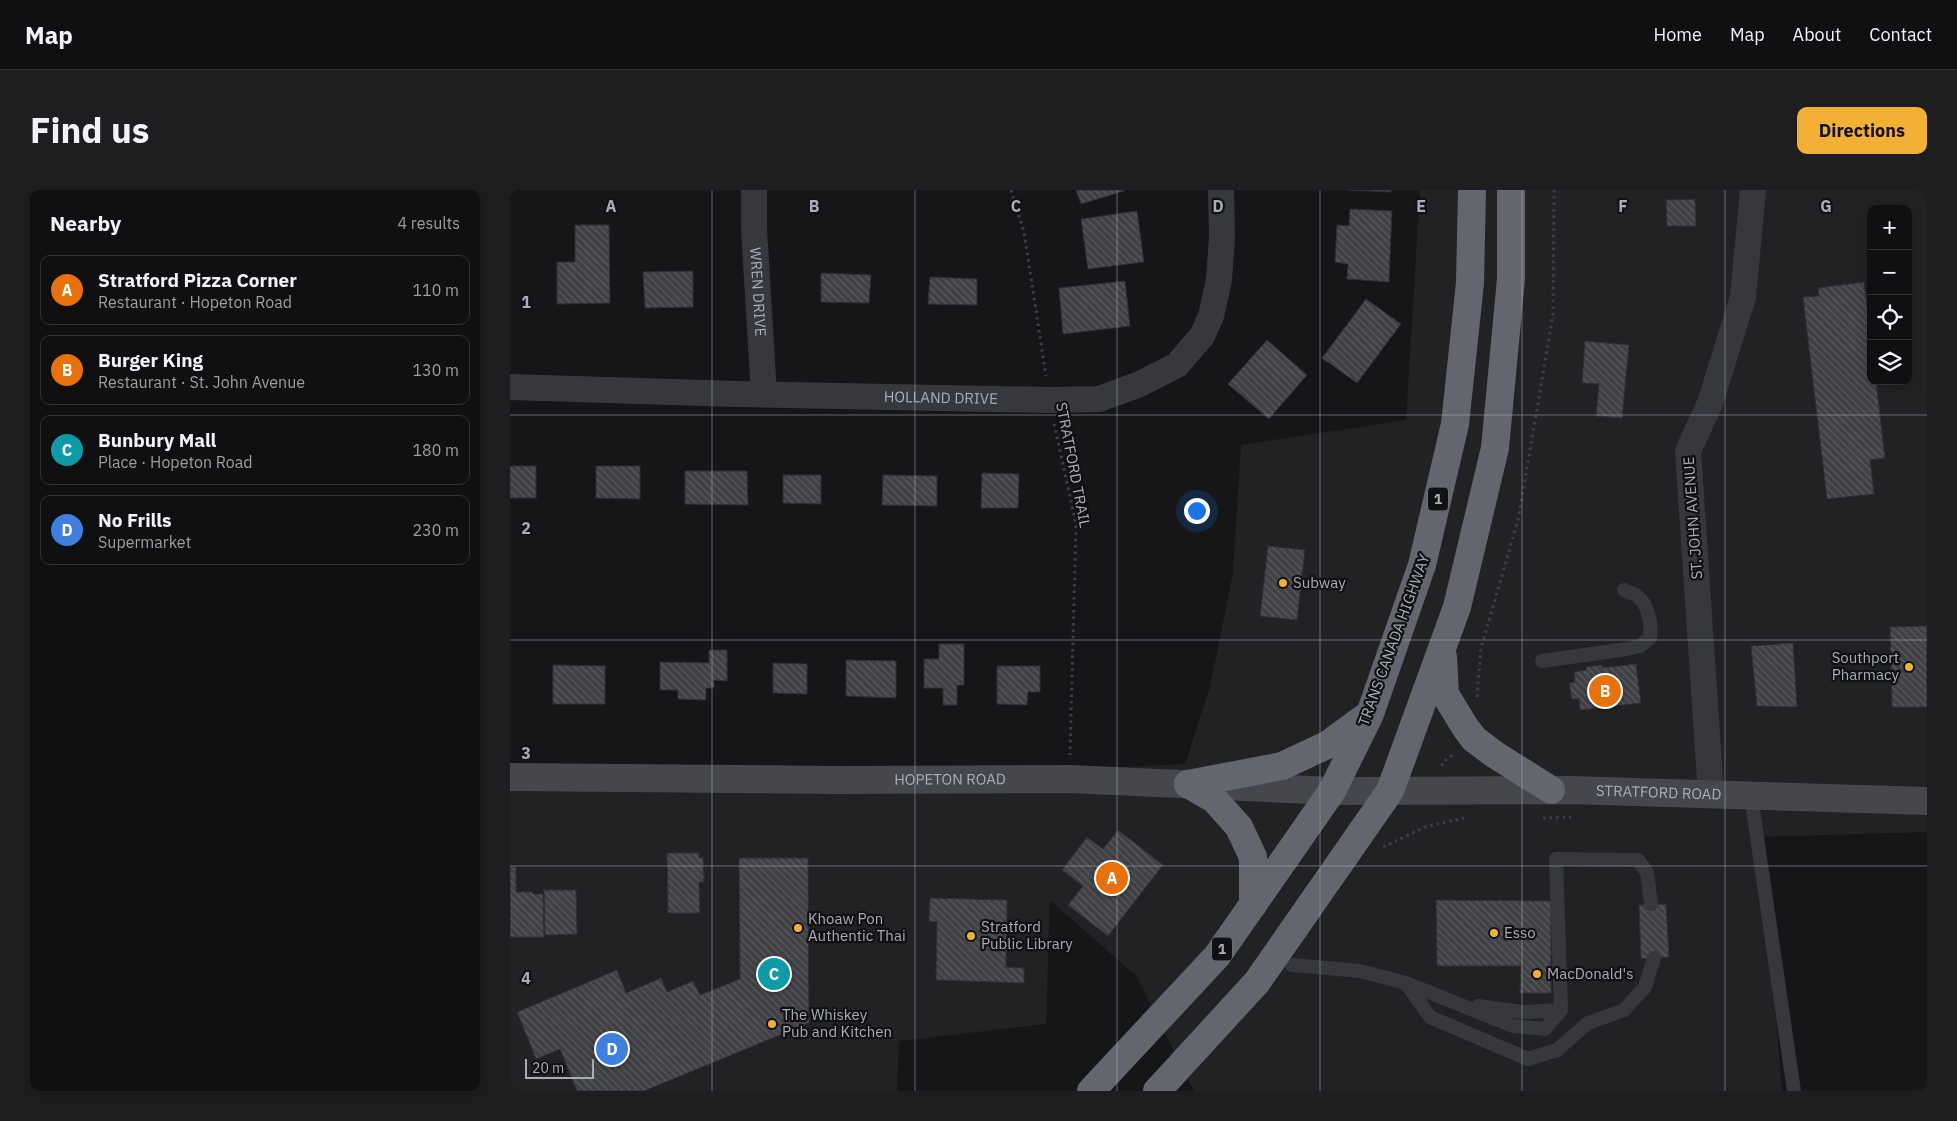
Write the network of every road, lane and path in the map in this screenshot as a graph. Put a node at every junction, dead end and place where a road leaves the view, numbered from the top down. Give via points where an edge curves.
1 (754, 190) edge
2 (1011, 190) edge
3 (1221, 190) edge
4 (1472, 190) edge
5 (1511, 190) edge
6 (1554, 190) edge
7 (1753, 190) edge
8 (510, 387) edge
9 (764, 394) junction
10 (1049, 400) junction
11 (1624, 590) dead end
12 (1442, 648) junction
13 (1542, 661) dead end
14 (1370, 714) junction
15 (1474, 739) junction
16 (510, 777) edge
17 (1070, 779) junction
18 (1188, 784) junction
19 (1435, 790) junction
20 (1551, 790) junction
21 (1332, 791) junction
22 (1390, 791) junction
23 (1712, 796) junction
24 (1751, 796) junction
25 (1927, 801) edge
26 (1425, 827) dead end
27 (1380, 848) dead end
28 (1651, 904) dead end
29 (1253, 905) junction
30 (1654, 958) dead end
31 (1292, 966) dead end
32 (1406, 983) junction
33 (1091, 1091) edge
34 (1157, 1091) edge
35 (1794, 1091) edge

1 - 9 street, WREN DRIVE
2 - 10 path, STRATFORD TRAIL via 1024,232
3 - 10 street, HOLLAND DRIVE via 1219,280 1211,316 1202,336 1177,364 1140,384 1099,398
4 - 14 highway, TRANS CANADA HIGHWAY / 1 via 1470,283 1455,424 1422,565
5 - 12 highway via 1511,279 1495,448 1457,607
6 - 15 path via 1553,315 1518,520 1481,648
7 - 23 street, ST. JOHN AVENUE via 1742,297 1710,403 1688,450
8 - 9 street, HOLLAND DRIVE
9 - 10 street, HOLLAND DRIVE
10 - 17 path, STRATFORD TRAIL via 1076,524
11 - 13 lane via 1636,595 1644,604 1652,628 1650,638 1640,646 1627,649
12 - 15 highway via 1445,694
12 - 22 highway
14 - 18 highway via 1327,745 1282,766
14 - 21 highway, TRANS CANADA HIGHWAY / 1
15 - 19 path via 1443,762
15 - 20 highway
16 - 17 main road, HOPETON ROAD
17 - 18 main road, HOPETON ROAD
18 - 21 main road, HOPETON ROAD
18 - 29 highway via 1214,800 1239,827 1253,857
19 - 20 main road, STRATFORD ROAD
19 - 22 main road, STRATFORD ROAD
20 - 23 main road, STRATFORD ROAD
21 - 22 main road, HOPETON ROAD
21 - 29 highway, TRANS CANADA HIGHWAY / 1
22 - 34 highway via 1257,982
23 - 24 main road, STRATFORD ROAD
24 - 25 main road, STRATFORD ROAD
24 - 35 lane
26 - 27 path
28 - 32 lane via 1647,872 1638,860 1556,858 1561,1010 1544,1029 1513,1026
29 - 33 highway, TRANS CANADA HIGHWAY / 1 via 1217,956
30 - 32 lane via 1645,987 1624,1010 1588,1023 1557,1050 1528,1060 1430,1017
31 - 32 lane via 1360,971

